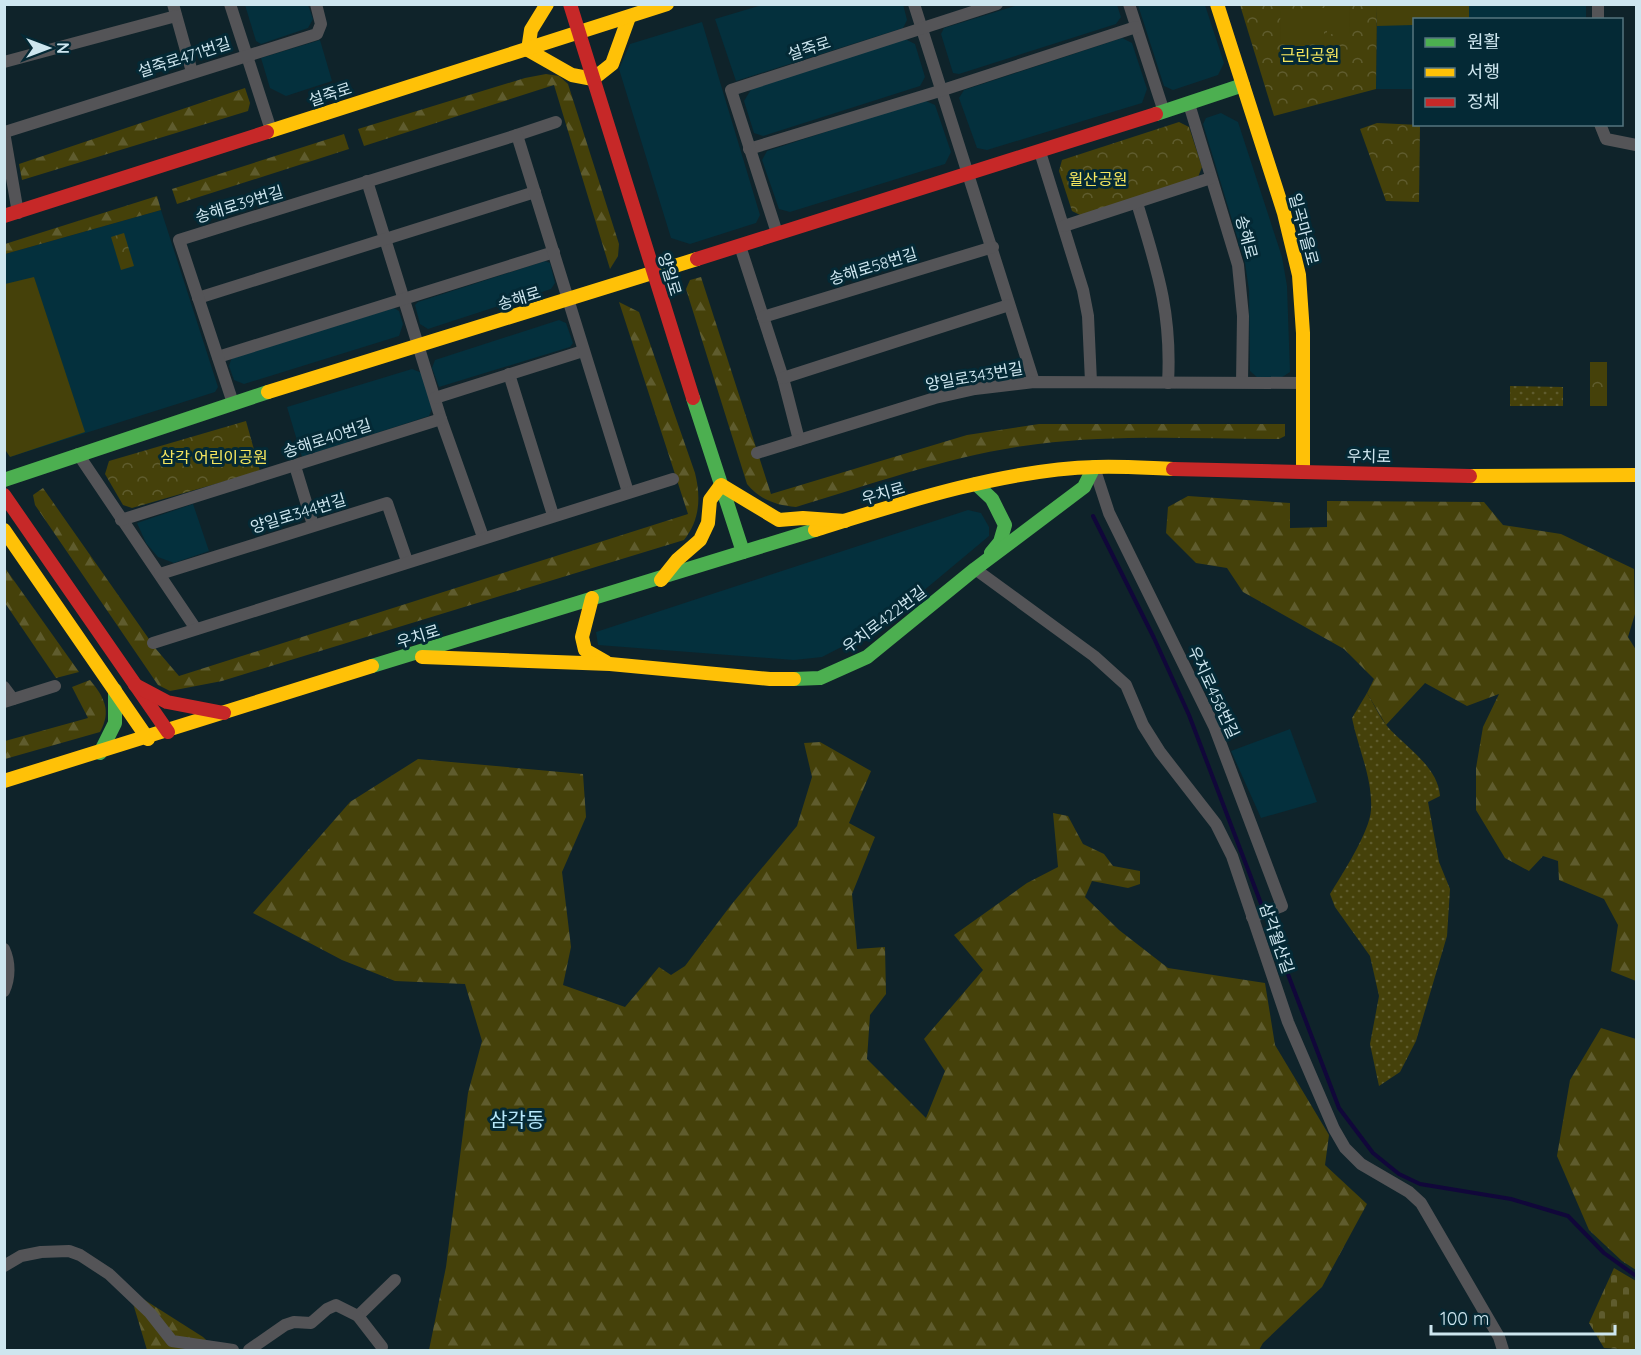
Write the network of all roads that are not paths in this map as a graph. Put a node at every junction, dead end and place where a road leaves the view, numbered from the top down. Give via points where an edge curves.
1 (230, 4) edge
2 (316, 4) edge
3 (547, 4) edge
4 (570, 4) edge
5 (617, 4) edge
6 (667, 4) edge
7 (914, 4) edge
8 (997, 4) edge
9 (1129, 4) edge
10 (1217, 4) edge
11 (174, 10) edge
12 (629, 17) junction
13 (1136, 27) junction
14 (922, 28) junction
15 (579, 34) junction
16 (528, 50) junction
17 (246, 55) junction
18 (4, 62) edge
19 (192, 72) junction
20 (593, 79) junction
21 (1243, 86) junction
22 (943, 90) junction
23 (1189, 104) junction
24 (1164, 112) junction
25 (556, 122) dead end
26 (1600, 126) edge
27 (271, 130) junction
28 (5, 132) edge
29 (517, 135) junction
30 (1636, 145) edge
31 (749, 149) junction
32 (1040, 152) junction
33 (970, 174) junction
34 (1211, 178) junction
35 (367, 181) junction
36 (535, 192) junction
37 (1137, 203) junction
38 (11, 215) edge
39 (1064, 226) junction
40 (777, 233) junction
41 (386, 238) junction
42 (740, 246) junction
43 (993, 247) junction
44 (554, 252) junction
45 (652, 273) junction
46 (198, 298) junction
47 (404, 299) junction
48 (567, 300) junction
49 (1009, 305) junction
50 (764, 317) junction
51 (420, 345) junction
52 (583, 351) junction
53 (218, 357) junction
54 (509, 374) junction
55 (783, 378) junction
56 (1034, 382) junction
57 (1091, 382) junction
58 (1168, 382) junction
59 (1242, 382) junction
60 (1304, 383) junction
61 (435, 398) junction
62 (233, 404) junction
63 (441, 419) junction
64 (799, 440) junction
65 (757, 453) dead end
66 (78, 454) junction
67 (295, 466) junction
68 (1095, 467) junction
69 (1303, 471) junction
70 (1636, 475) edge
71 (673, 479) dead end
72 (4, 480) edge
73 (976, 484) junction
74 (721, 485) junction
75 (628, 492) junction
76 (4, 495) edge
77 (554, 515) junction
78 (121, 520) junction
79 (845, 521) junction
80 (314, 525) junction
81 (4, 530) edge
82 (483, 537) junction
83 (743, 552) junction
84 (407, 561) junction
85 (980, 566) junction
86 (160, 574) junction
87 (661, 580) junction
88 (592, 598) junction
89 (196, 629) junction
90 (153, 643) dead end
91 (409, 656) junction
92 (610, 664) junction
93 (135, 685) junction
94 (55, 686) dead end
95 (4, 687) edge
96 (115, 690) junction
97 (9, 700) edge
98 (224, 713) junction
99 (168, 732) junction
100 (148, 739) junction
101 (100, 753) junction
102 (4, 781) edge
103 (1252, 916) junction
104 (4, 949) edge
105 (4, 991) edge
106 (4, 1266) edge
107 (395, 1280) dead end
108 (358, 1316) junction
109 (382, 1347) dead end
110 (232, 1350) edge
111 (249, 1350) edge
112 (1503, 1350) edge

1 - 17 street, 설죽로471번길
2 - 17 street, 설죽로471번길 via 321,24 317,34
3 - 16 main road via 531,30
4 - 15 main road, 양일로
5 - 12 main road
6 - 12 main road, 설죽로
7 - 14 street
8 - 14 street, 설죽로
9 - 13 street
10 - 21 main road, 일곡마을로
11 - 18 street
11 - 19 street
12 - 15 main road, 설죽로
12 - 20 main road via 612,64
13 - 22 street
13 - 24 street
14 - 22 street
14 - 31 street, 설죽로 via 731,90
15 - 16 main road, 설죽로
15 - 20 main road, 양일로
16 - 20 main road via 572,75
16 - 27 main road, 설죽로
17 - 19 street, 설죽로471번길
17 - 27 street, 설죽로471번길
19 - 28 street, 설죽로471번길
20 - 45 main road, 양일로
21 - 23 main road, 송해로
21 - 60 main road, 일곡마을로 via 1284,213 1299,276
22 - 31 street
22 - 33 street
23 - 24 main road, 송해로
23 - 34 street, 송해로
24 - 32 main road, 송해로
25 - 29 street, 송해로39번길
26 - 30 street via 1606,139
27 - 38 main road, 설죽로
28 - 38 street
29 - 35 street, 송해로39번길
29 - 36 street
31 - 40 street, 설죽로
32 - 33 main road, 송해로
32 - 39 street
33 - 40 main road, 송해로
33 - 43 street
34 - 37 street
34 - 59 street, 송해로 via 1238,265 1243,316
35 - 41 street
35 - 46 street, 송해로39번길 via 179,240
36 - 41 street
36 - 44 street
37 - 39 street
37 - 58 street via 1164,300 1169,329
39 - 57 street via 1088,316
40 - 42 main road, 송해로
41 - 46 street
41 - 47 street
42 - 45 main road, 송해로
42 - 50 street
43 - 49 street
43 - 50 street, 송해로58번길
44 - 47 street
44 - 48 street
45 - 48 main road, 송해로
45 - 74 main road, 양일로
46 - 53 street, 송해로39번길
47 - 51 street
47 - 53 street
48 - 51 main road, 송해로
48 - 52 street
49 - 55 street
49 - 56 street
50 - 55 street
51 - 61 street
51 - 62 main road, 송해로
52 - 54 street
52 - 75 street
53 - 62 street, 송해로39번길
54 - 61 street
54 - 77 street
55 - 64 street
56 - 57 street, 양일로343번길
56 - 64 street, 양일로343번길 via 935,398
57 - 58 street, 양일로343번길
58 - 59 street, 양일로343번길
59 - 60 street, 양일로343번길
60 - 69 main road, 일곡마을로
61 - 63 street
62 - 66 main road, 송해로
63 - 67 street, 송해로40번길
63 - 82 street
64 - 65 street, 양일로343번길
66 - 72 main road, 송해로
66 - 78 street
67 - 78 street, 송해로40번길
67 - 80 street
68 - 69 main road, 우치로
68 - 73 main road, 우치로 via 1041,471
68 - 85 main road, 우치로422번길 via 1084,487
68 - 103 street, 우치로458번길 via 1109,513 1214,726 1282,906
69 - 70 main road, 우치로 via 1525,477
71 - 75 street
73 - 79 main road, 우치로
73 - 85 main road via 992,499 1005,525 1000,542
74 - 79 main road via 779,520
74 - 83 main road, 양일로
74 - 87 main road via 710,500 708,523 700,540 676,560
75 - 77 street
76 - 93 main road
77 - 82 street
78 - 86 street
79 - 83 main road, 우치로
80 - 84 street, 양일로344번길 via 387,503
80 - 86 street, 양일로344번길
81 - 96 main road
82 - 84 street
83 - 87 main road, 우치로
84 - 89 street
85 - 92 main road, 우치로422번길 via 867,657 820,678 770,679
85 - 103 street, 삼각월산길 via 1126,685 1160,752 1216,824 1232,856
86 - 89 street
87 - 88 main road, 우치로
88 - 91 main road, 우치로
88 - 92 main road via 582,637 585,650
89 - 90 street
91 - 92 main road, 우치로422번길
91 - 98 main road, 우치로
93 - 98 main road via 149,695 186,709
93 - 99 main road
94 - 97 street
95 - 97 street
96 - 100 main road
96 - 101 main road via 118,714 113,735
98 - 99 main road, 우치로
99 - 100 main road, 우치로
100 - 101 main road, 우치로
101 - 102 main road, 우치로
103 - 112 street, 삼각월산길 via 1303,1059 1345,1148 1361,1164 1421,1203
104 - 105 street via 9,982
106 - 110 street via 21,1256 69,1251 109,1274 150,1313 172,1341
107 - 108 street
108 - 109 street
108 - 111 street via 336,1305 311,1323 285,1325

